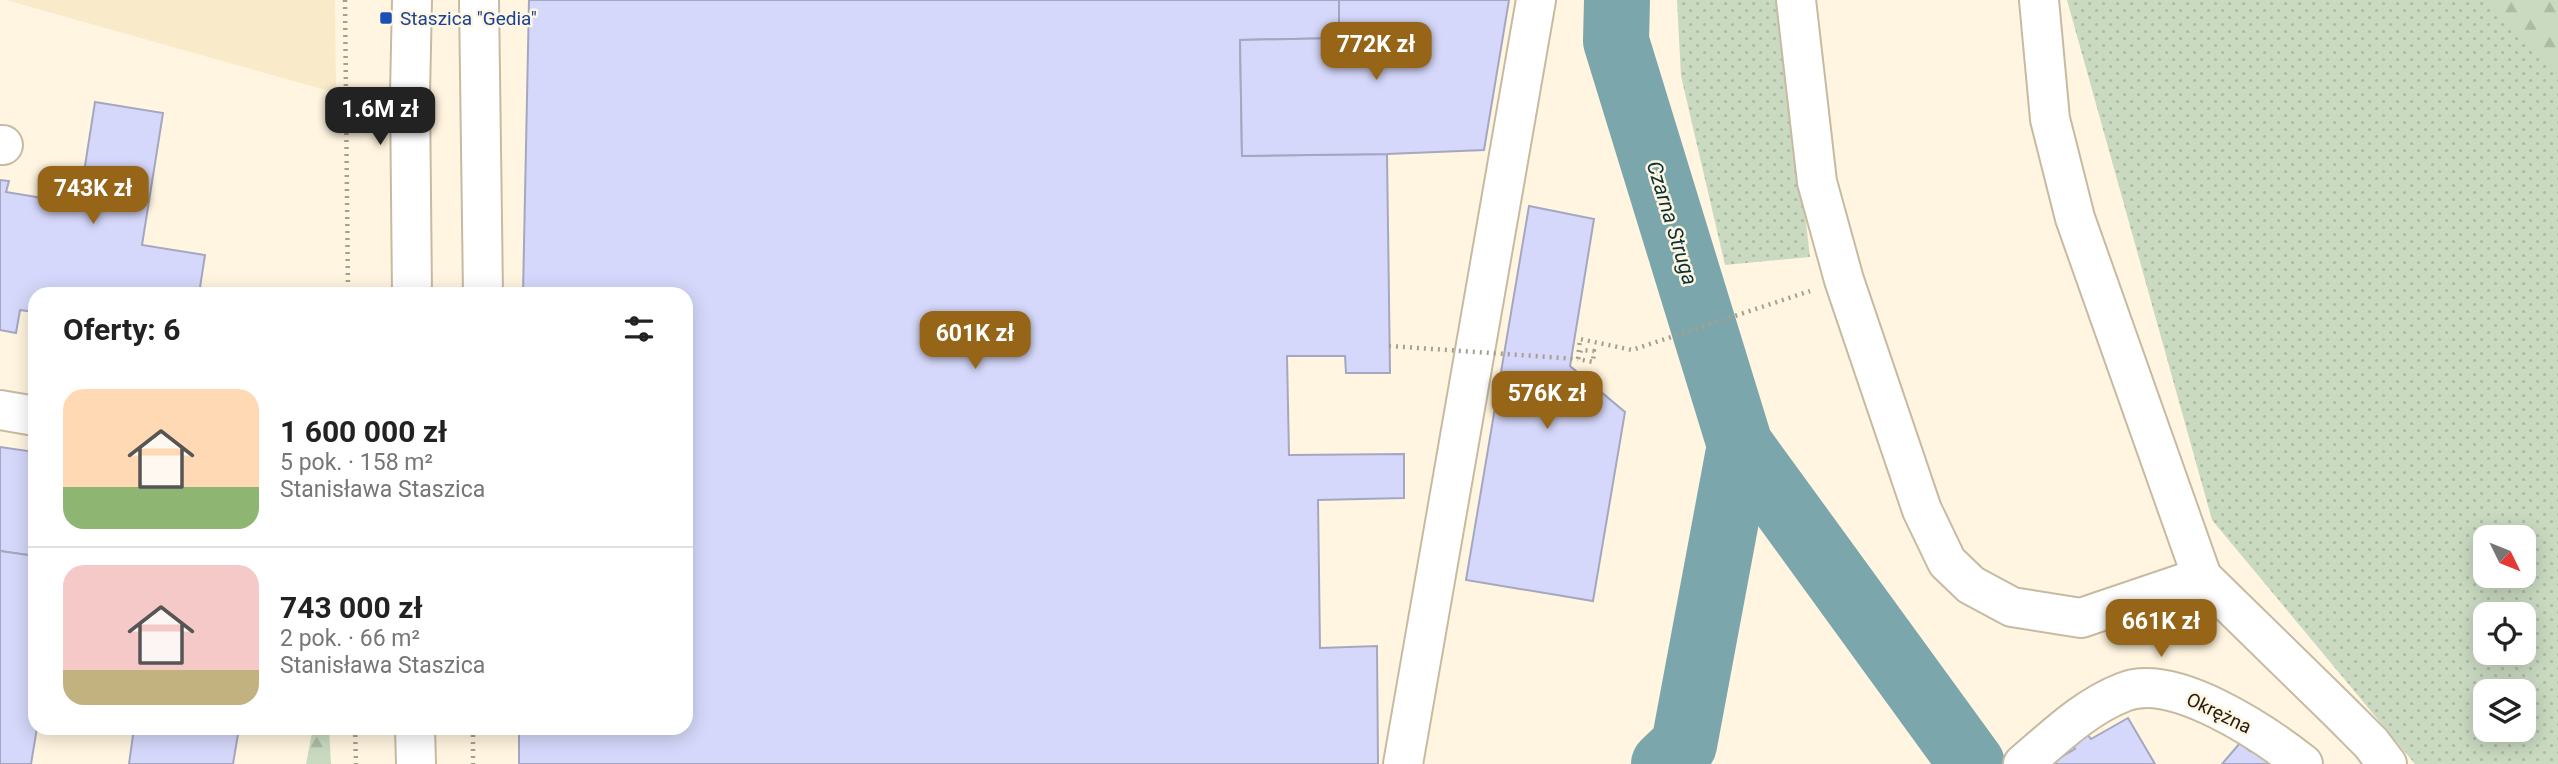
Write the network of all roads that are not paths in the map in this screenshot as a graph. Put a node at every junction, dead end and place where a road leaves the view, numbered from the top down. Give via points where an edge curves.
1 (412, 0) edge
2 (480, 0) edge
3 (1536, 0) edge
4 (1796, 0) edge
5 (2039, 0) edge
6 (412, 287) edge
7 (483, 287) edge
8 (0, 410) edge
9 (28, 415) edge
10 (2202, 578) junction
11 (415, 735) edge
12 (416, 764) edge
13 (1403, 764) edge
14 (2023, 764) edge
15 (2303, 764) edge
16 (2387, 764) edge

1 - 6 street
2 - 7 street
3 - 13 street
4 - 10 street via 1817,182 1844,280 1922,510 1947,562 1971,585 2012,607 2081,618
5 - 10 street via 2050,119 2075,218
8 - 9 street
10 - 16 street via 2347,718
11 - 12 street
14 - 15 street, Okrężna via 2080,715 2126,690 2165,688 2208,703 2277,743

